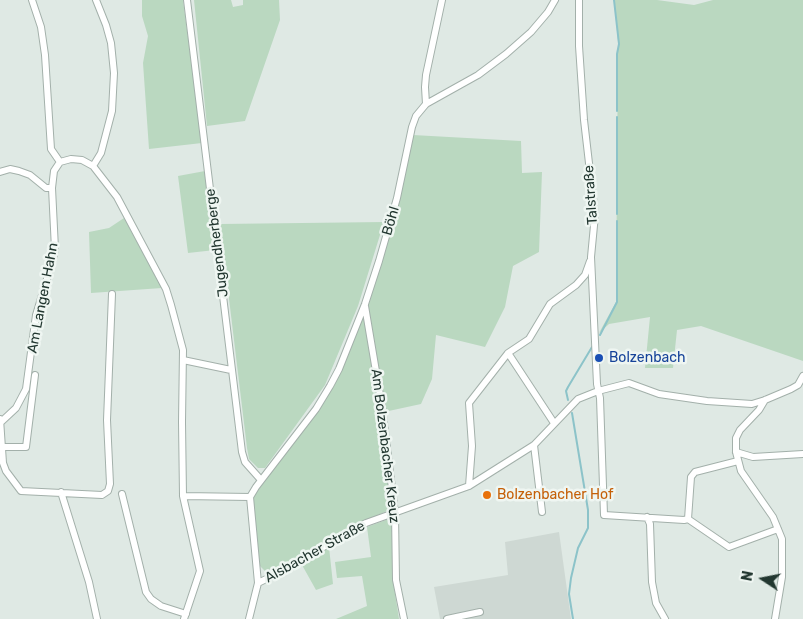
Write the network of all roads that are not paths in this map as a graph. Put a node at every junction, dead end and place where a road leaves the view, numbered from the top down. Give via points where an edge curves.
1 (32, 0) edge
2 (96, 0) edge
3 (187, 0) edge
4 (442, 0) edge
5 (555, 0) edge
6 (579, 0) edge
7 (426, 104) junction
8 (60, 162) junction
9 (93, 166) junction
10 (0, 172) edge
11 (52, 188) junction
12 (591, 258) junction
13 (112, 294) dead end
14 (365, 304) junction
15 (508, 353) junction
16 (183, 360) junction
17 (231, 370) junction
18 (35, 375) dead end
19 (803, 376) edge
20 (598, 391) junction
21 (765, 400) junction
22 (1, 420) edge
23 (554, 423) junction
24 (534, 445) junction
25 (1, 447) junction
26 (736, 452) junction
27 (803, 454) edge
28 (738, 461) junction
29 (261, 480) junction
30 (468, 486) junction
31 (61, 492) junction
32 (122, 494) dead end
33 (183, 496) junction
34 (250, 497) junction
35 (542, 512) dead end
36 (395, 513) junction
37 (647, 517) junction
38 (688, 519) junction
39 (778, 530) junction
40 (258, 583) junction
41 (480, 612) dead end
42 (185, 616) edge
43 (98, 619) edge
44 (250, 619) edge
45 (404, 619) edge
46 (447, 619) edge
47 (664, 619) edge
48 (775, 619) edge

1 - 8 street via 41,27 45,55 51,150
2 - 9 street via 111,43 114,73 110,120 101,153
3 - 17 street, Jugendherberge
4 - 7 street via 424,87
5 - 7 street, Böhl via 531,32 506,54 478,75
6 - 12 street, Talstraße via 579,46 595,215
7 - 14 street, Böhl via 412,127 397,198
8 - 9 street via 82,160
8 - 11 street, Am Langen Hahn via 54,171
9 - 16 street via 117,197 166,289
10 - 11 street via 10,169 30,174 46,188
11 - 22 street, Am Langen Hahn via 55,248 36,315 26,390 16,408
12 - 15 street via 585,275 550,304 529,339
12 - 20 street, Talstraße
13 - 31 street via 107,420 110,484 102,495
14 - 29 street, Böhl via 330,386
14 - 36 street, Am Bolzenbacher Kreuz
15 - 23 street
15 - 30 street via 469,403 472,446
16 - 17 street
16 - 33 street
17 - 29 street, Jugendherberge via 244,462
18 - 25 street via 26,447
19 - 21 street, Alsbacher Straße via 798,384
20 - 21 street, Alsbacher Straße via 629,383 659,394 707,401 752,404
20 - 23 street, Alsbacher Straße via 578,399
20 - 37 street, Talstraße via 604,514
21 - 26 street via 740,430 736,438
22 - 25 street
23 - 24 street, Alsbacher Straße
24 - 30 street, Alsbacher Straße
24 - 35 street
25 - 31 street via 6,471 21,491
26 - 27 street via 753,457
26 - 28 street
28 - 38 street via 695,472 691,477
28 - 39 street
29 - 34 street, Böhl
30 - 36 street, Alsbacher Straße
31 - 43 street
32 - 42 street via 146,592 160,606
33 - 34 street
33 - 42 street via 200,571
34 - 40 street
36 - 40 street, Alsbacher Straße via 366,523
36 - 45 street, Am Bolzenbacher Kreuz via 396,580
37 - 38 street
37 - 47 street via 652,582 656,603
38 - 39 street via 729,547
39 - 48 street via 782,539 782,577
40 - 44 street
41 - 46 street

